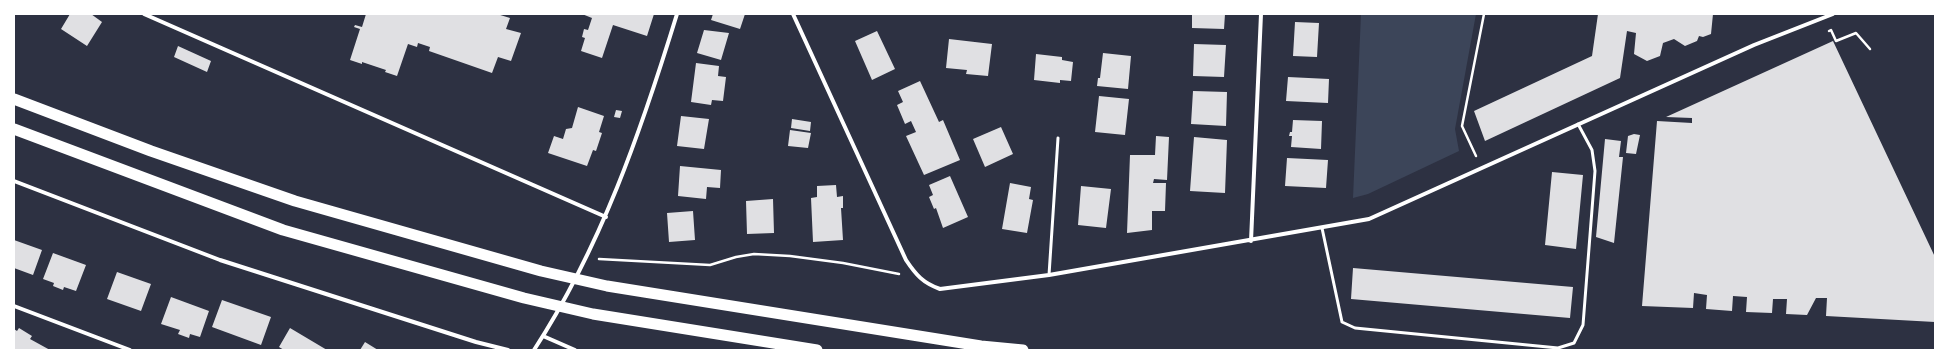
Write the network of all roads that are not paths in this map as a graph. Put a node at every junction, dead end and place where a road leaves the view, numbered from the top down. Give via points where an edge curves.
1 (144, 14) edge
2 (677, 14) edge
3 (794, 14) edge
4 (1261, 14) edge
5 (1832, 14) edge
6 (14, 99) edge
7 (1578, 124) junction
8 (14, 129) edge
9 (1058, 138) dead end
10 (14, 182) edge
11 (606, 217) junction
12 (1322, 228) junction
13 (1251, 241) junction
14 (1049, 275) junction
15 (14, 306) edge
16 (543, 336) junction
17 (130, 350) edge
18 (508, 350) edge
19 (534, 350) edge
20 (575, 350) edge
21 (816, 350) edge
22 (1023, 350) edge

1 - 11 street
2 - 11 street via 624,173
3 - 14 street via 906,260 918,277 928,285 940,289
4 - 13 street
5 - 7 street via 1754,45
6 - 22 highway via 151,152 295,201 541,271 607,286 981,346
7 - 12 street via 1369,219
7 - 12 lane via 1592,150 1595,171 1583,325 1574,343 1558,348 1355,328 1342,322
8 - 21 highway via 283,230 524,298 593,314
9 - 14 lane
10 - 18 street via 220,260
11 - 16 street
12 - 13 street
13 - 14 street
15 - 17 street
16 - 19 street
16 - 20 street

